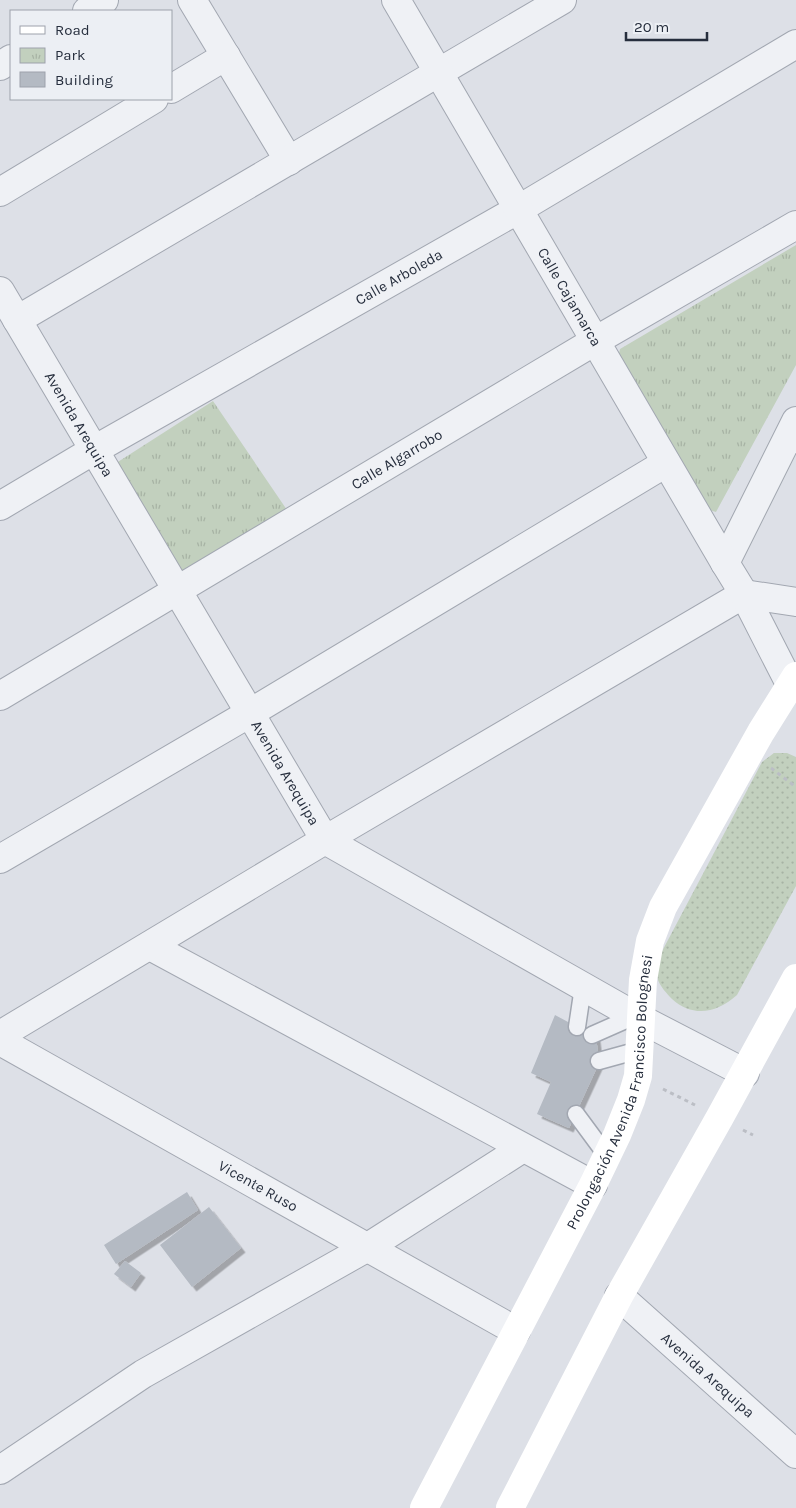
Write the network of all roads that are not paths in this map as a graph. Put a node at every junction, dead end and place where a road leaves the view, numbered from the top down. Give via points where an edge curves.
1 (104, 0) edge
2 (192, 0) edge
3 (396, 0) edge
4 (562, 0) edge
5 (89, 10) edge
6 (796, 44) edge
7 (226, 56) junction
8 (439, 72) junction
9 (172, 87) edge
10 (152, 100) edge
11 (289, 161) junction
12 (0, 192) edge
13 (519, 209) junction
14 (796, 225) edge
15 (0, 291) edge
16 (17, 320) junction
17 (595, 341) junction
18 (796, 421) edge
19 (94, 450) junction
20 (666, 463) junction
21 (0, 506) edge
22 (724, 563) junction
23 (177, 591) junction
24 (744, 594) junction
25 (796, 602) edge
26 (794, 686) edge
27 (0, 696) edge
28 (250, 714) junction
29 (324, 840) junction
30 (0, 859) edge
31 (150, 946) junction
32 (796, 978) edge
33 (583, 987) junction
34 (638, 1018) junction
35 (577, 1027) dead end
36 (0, 1034) edge
37 (592, 1035) dead end
38 (0, 1041) edge
39 (599, 1060) dead end
40 (638, 1063) junction
41 (745, 1073) junction
42 (576, 1114) dead end
43 (523, 1148) junction
44 (607, 1156) junction
45 (593, 1185) junction
46 (368, 1247) junction
47 (619, 1296) junction
48 (516, 1331) junction
49 (796, 1454) edge
50 (0, 1470) edge
51 (424, 1508) edge
52 (510, 1508) edge

1 - 5 street
2 - 7 street
3 - 8 street, Calle Cajamarca
4 - 8 street
6 - 13 street, Calle Arboleda
7 - 9 street
7 - 11 street
8 - 11 street
8 - 13 street, Calle Cajamarca
10 - 12 street
11 - 16 street
13 - 17 street, Calle Cajamarca
13 - 19 street, Calle Arboleda
14 - 17 street, Calle Algarrobo
15 - 16 street, Avenida Arequipa
16 - 19 street, Avenida Arequipa
17 - 20 street, Calle Cajamarca
17 - 23 street, Calle Algarrobo
18 - 22 street
19 - 21 street, Calle Arboleda
19 - 23 street, Avenida Arequipa
20 - 22 street, Calle Cajamarca
20 - 28 street
22 - 24 street, Calle Cajamarca
23 - 27 street, Calle Algarrobo
23 - 28 street, Avenida Arequipa
24 - 25 street
24 - 26 street, Calle Cajamarca
24 - 29 street
26 - 34 main road, Prolongación Avenida Francisco Bolognesi via 761,732 663,907 650,941
28 - 29 street, Avenida Arequipa
28 - 30 street
29 - 31 street
29 - 33 street, Avenida Arequipa
31 - 36 street
31 - 43 street
32 - 41 main road
33 - 34 street, Avenida Arequipa
33 - 35 lane
34 - 37 lane
34 - 40 main road, Prolongación Avenida Francisco Bolognesi
34 - 41 street, Avenida Arequipa
38 - 46 street, Vicente Ruso
39 - 40 lane
40 - 44 main road, Prolongación Avenida Francisco Bolognesi via 627,1109
41 - 47 main road
42 - 44 lane
43 - 45 street
43 - 46 street
44 - 45 main road, Prolongación Avenida Francisco Bolognesi
45 - 48 main road, Prolongación Avenida Francisco Bolognesi
46 - 48 street, Vicente Ruso
46 - 50 street via 142,1374
47 - 49 street, Avenida Arequipa
47 - 52 main road
48 - 51 main road, Prolongación Avenida Francisco Bolognesi

